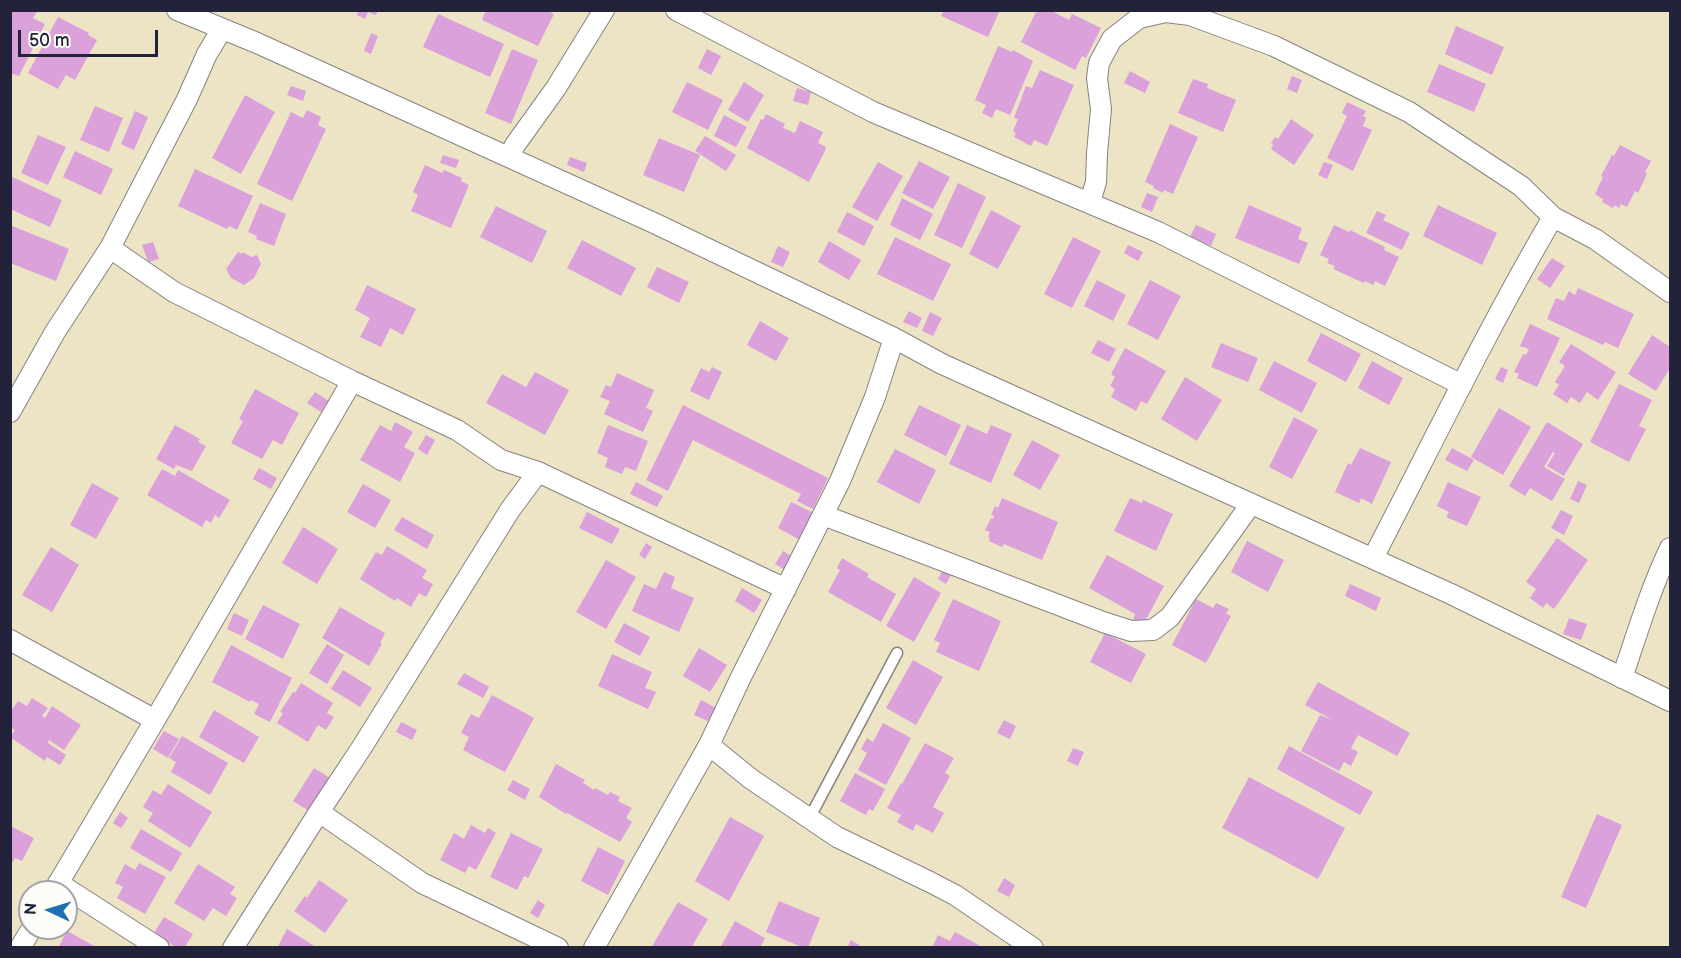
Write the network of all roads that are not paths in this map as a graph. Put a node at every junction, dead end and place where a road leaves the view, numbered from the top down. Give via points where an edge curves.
1 (177, 10) edge
2 (604, 10) edge
3 (676, 10) edge
4 (222, 29) junction
5 (509, 157) junction
6 (1090, 202) junction
7 (1553, 217) junction
8 (110, 248) junction
9 (1671, 292) edge
10 (894, 338) junction
11 (352, 381) junction
12 (1462, 385) junction
13 (10, 412) edge
14 (538, 472) junction
15 (1251, 504) junction
16 (823, 515) junction
17 (1671, 548) edge
18 (1373, 558) junction
19 (786, 589) junction
20 (10, 640) edge
21 (897, 653) dead end
22 (1622, 678) junction
23 (1671, 701) edge
24 (154, 720) junction
25 (709, 745) junction
26 (319, 812) junction
27 (809, 819) junction
28 (61, 880) edge
29 (78, 901) edge
30 (159, 948) edge
31 (233, 948) edge
32 (558, 948) edge
33 (594, 948) edge
34 (1033, 948) edge

1 - 4 street
2 - 5 street
3 - 6 street via 873,112
4 - 5 street
4 - 8 street
5 - 10 street
6 - 7 street via 1096,182 1101,109 1099,63 1112,39 1139,18 1166,12 1190,15 1274,46 1409,112 1521,186
6 - 12 street via 1158,232
7 - 9 street via 1595,239
7 - 12 street
8 - 11 street via 174,292
8 - 13 street via 55,332
10 - 15 street via 942,364
10 - 16 street via 875,397
11 - 14 street via 456,430 501,460
11 - 24 street
12 - 18 street
14 - 19 street
14 - 26 street
15 - 16 street via 1170,617 1153,630 1131,631
15 - 18 street
16 - 19 street
17 - 22 street via 1643,612
18 - 22 street
19 - 25 street
20 - 24 street
21 - 27 lane
22 - 23 street
24 - 28 street
25 - 27 street
25 - 33 street
26 - 31 street
26 - 32 street via 422,883
27 - 34 street via 837,837 955,895
29 - 30 street

